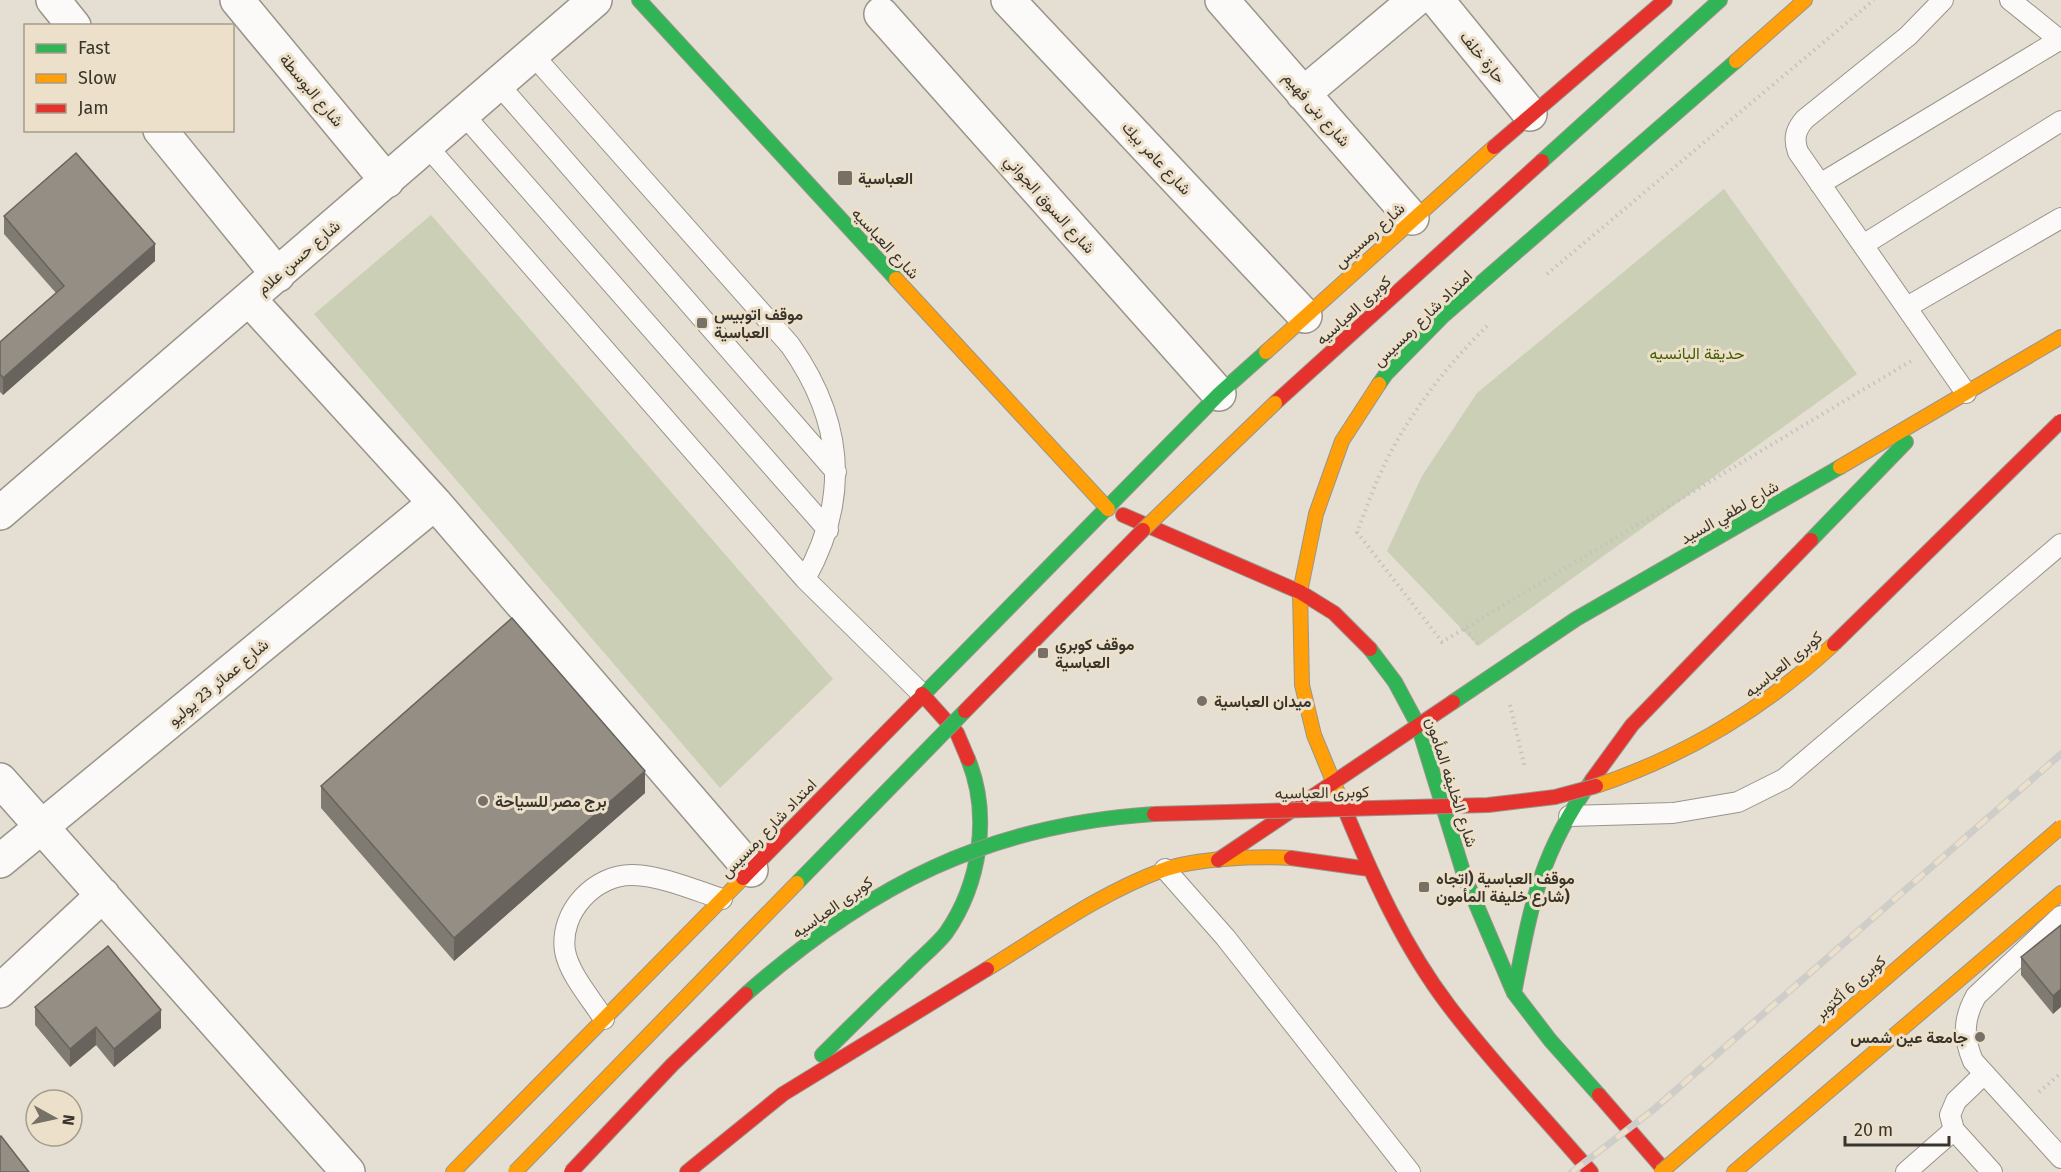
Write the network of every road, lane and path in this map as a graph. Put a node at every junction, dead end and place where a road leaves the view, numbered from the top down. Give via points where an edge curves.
1 (53, 0) edge
2 (237, 0) edge
3 (595, 0) edge
4 (639, 0) edge
5 (1008, 0) edge
6 (1222, 0) edge
7 (1415, 0) edge
8 (1437, 0) edge
9 (1665, 0) edge
10 (1720, 0) edge
11 (1805, 0) edge
12 (1874, 0) edge
13 (1943, 0) edge
14 (2010, 0) edge
15 (881, 14) dead end
16 (72, 24) edge
17 (2060, 40) edge
18 (533, 55) junction
19 (499, 85) junction
20 (1303, 94) junction
21 (1530, 114) junction
22 (464, 115) junction
23 (2061, 122) edge
24 (162, 132) edge
25 (427, 146) junction
26 (387, 180) junction
27 (1820, 183) junction
28 (1412, 218) junction
29 (2061, 218) edge
30 (1863, 245) junction
31 (278, 275) junction
32 (1542, 278) dead end
33 (249, 299) junction
34 (1907, 307) junction
35 (1305, 315) junction
36 (1489, 324) dead end
37 (2061, 336) edge
38 (1935, 347) junction
39 (1966, 393) junction
40 (1219, 394) junction
41 (1933, 414) junction
42 (2061, 421) edge
43 (836, 472) junction
44 (435, 503) junction
45 (1108, 509) junction
46 (0, 513) edge
47 (828, 530) junction
48 (2061, 544) edge
49 (805, 579) junction
50 (1300, 592) junction
51 (1465, 629) junction
52 (1502, 671) junction
53 (922, 694) junction
54 (1418, 725) junction
55 (1526, 770) dead end
56 (0, 780) edge
57 (1331, 782) junction
58 (1569, 816) junction
59 (43, 826) junction
60 (2061, 827) edge
61 (1218, 860) junction
62 (0, 861) edge
63 (1368, 869) junction
64 (751, 870) junction
65 (1165, 870) junction
66 (2061, 893) edge
67 (103, 895) junction
68 (722, 899) junction
69 (2061, 916) edge
70 (0, 991) edge
71 (1514, 993) junction
72 (604, 1019) junction
73 (1984, 1074) junction
74 (783, 1094) junction
75 (1954, 1130) junction
76 (2061, 1158) edge
77 (348, 1172) edge
78 (453, 1172) edge
79 (515, 1172) edge
80 (571, 1172) edge
81 (687, 1172) edge
82 (1410, 1172) edge
83 (1591, 1172) edge
84 (1661, 1172) edge
85 (1666, 1172) edge
86 (1734, 1172) edge
87 (1906, 1172) edge
88 (1992, 1172) edge

1 - 16 street
2 - 26 street, شارع البوسطة
3 - 18 street, شارع حسن علام
4 - 45 main road, شارع العباسيه
5 - 35 street, شارع عامر بيك
6 - 20 street, شارع بنى فهيم
7 - 20 street
8 - 21 street, حارة خلف
9 - 21 main road, شارع رمسيس
10 - 79 main road, كوبرى العباسيه, bridge via 1275,403 1134,538
11 - 50 main road, امتداد شارع رمسيس via 1443,316 1386,374 1341,441 1316,514
12 - 32 path
13 - 27 lane via 1908,36 1799,126 1795,134 1798,152
14 - 17 lane
15 - 40 street, شارع السوق الجواني
17 - 27 lane
18 - 19 street, شارع حسن علام
18 - 43 lane via 810,372 833,437
19 - 22 street, شارع حسن علام
19 - 43 lane
20 - 28 street, شارع بنى فهيم
21 - 28 main road, شارع رمسيس
22 - 25 street, شارع حسن علام
22 - 47 lane
23 - 30 lane
24 - 31 street
25 - 26 street, شارع حسن علام
25 - 49 lane
26 - 31 street, شارع حسن علام
27 - 30 lane
28 - 35 main road, شارع رمسيس
29 - 34 lane
30 - 34 lane
31 - 33 street, شارع حسن علام
33 - 44 street
33 - 46 street, شارع حسن علام
34 - 38 lane
35 - 40 main road, شارع رمسيس
36 - 51 path via 1411,419 1382,470 1357,532 1442,642
37 - 39 main road, شارع لطفي السيد
38 - 39 lane
38 - 51 path
39 - 41 main road, شارع لطفي السيد
40 - 45 main road, شارع رمسيس
41 - 52 main road, شارع لطفي السيد via 1576,619
41 - 58 main road via 1632,725
42 - 80 main road, كوبرى العباسيه, bridge via 1822,655 1749,713 1677,755 1623,778 1535,800 1488,805 1151,814 1043,828 954,856 903,879 856,907 762,980 704,1034
43 - 47 lane
44 - 59 street, شارع عمائر 23 يوليو
44 - 64 street
45 - 50 main road, شارع الخليفه المأمون
45 - 53 main road, امتداد شارع رمسيس
47 - 49 lane
48 - 58 lane via 1784,779 1738,802 1673,813
49 - 53 lane
50 - 54 main road, شارع الخليفه المأمون via 1334,614 1364,641 1395,682
50 - 57 main road, امتداد شارع رمسيس via 1302,685
51 - 52 path
52 - 54 main road, شارع لطفي السيد
52 - 55 path
53 - 64 main road, امتداد شارع رمسيس
53 - 74 main road via 957,733 973,772 980,813 978,856 966,897 945,933
54 - 57 main road
54 - 71 main road, شارع الخليفه المأمون via 1466,878
56 - 59 street
57 - 61 main road
57 - 63 main road
58 - 71 main road via 1547,858 1531,902
59 - 62 street, شارع عمائر 23 يوليو
59 - 67 street
60 - 84 main road, كوبرى 6 أكتوبر, bridge
61 - 63 main road via 1275,857
61 - 65 main road
63 - 83 main road via 1415,955 1449,1006
64 - 68 main road, امتداد شارع رمسيس
65 - 74 main road via 1106,896
65 - 82 lane via 1225,937
66 - 86 main road
67 - 70 street
67 - 77 street
68 - 72 main road, امتداد شارع رمسيس
68 - 72 lane via 632,875 613,878 581,898 571,915 565,952
69 - 73 lane via 1976,996 1968,1010 1966,1045
71 - 85 main road, شارع الخليفه المأمون
72 - 78 main road, امتداد شارع رمسيس
73 - 75 lane via 1952,1108
73 - 76 lane
74 - 81 main road
75 - 87 lane
75 - 88 lane

